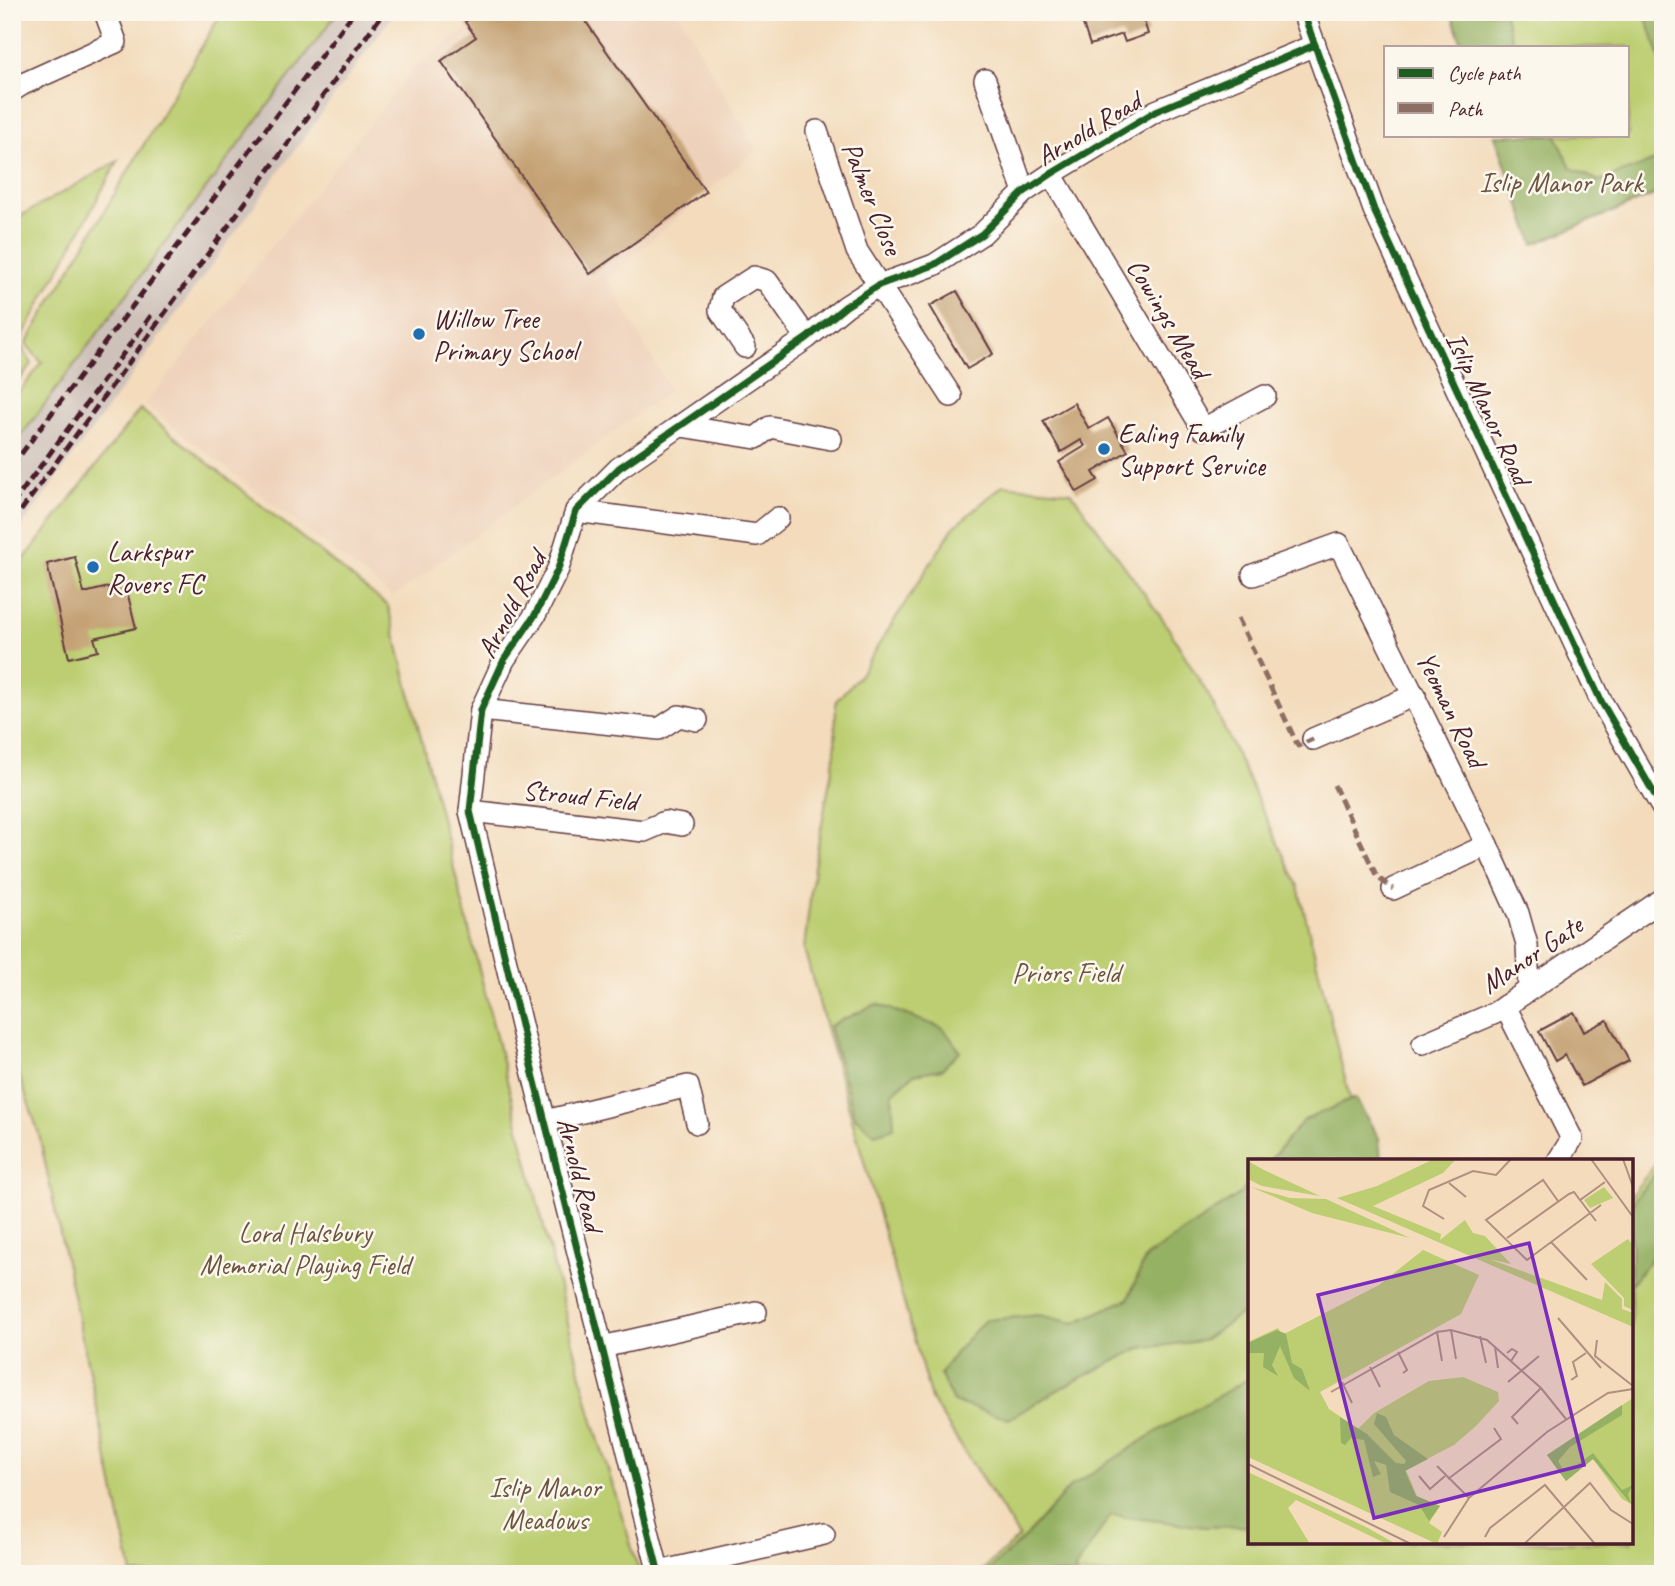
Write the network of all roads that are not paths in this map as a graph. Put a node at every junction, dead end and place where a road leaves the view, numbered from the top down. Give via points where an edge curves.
1 (1303, 12) edge
2 (112, 14) edge
3 (1315, 45) junction
4 (985, 80) dead end
5 (12, 91) edge
6 (817, 131) dead end
7 (1051, 174) junction
8 (1024, 192) junction
9 (879, 285) junction
10 (807, 338) junction
11 (745, 348) dead end
12 (951, 396) dead end
13 (1265, 396) dead end
14 (681, 426) junction
15 (831, 439) dead end
16 (576, 511) junction
17 (778, 519) dead end
18 (1253, 575) dead end
19 (1415, 695) junction
20 (481, 710) junction
21 (697, 720) dead end
22 (1313, 740) dead end
23 (1663, 809) edge
24 (470, 811) junction
25 (682, 825) dead end
26 (1487, 845) junction
27 (1393, 889) dead end
28 (1663, 899) edge
29 (1529, 989) junction
30 (1505, 1006) junction
31 (1423, 1044) dead end
32 (547, 1121) junction
33 (697, 1123) dead end
34 (1559, 1159) edge
35 (755, 1312) dead end
36 (602, 1347) junction
37 (824, 1534) dead end
38 (659, 1573) edge

1 - 3 street, Islip Manor Road
2 - 5 street via 116,42
3 - 7 street, Arnold Road via 1156,111
3 - 23 street, Islip Manor Road via 1374,210 1601,701
4 - 8 street
6 - 9 street, Palmer Close via 857,251
7 - 8 street, Arnold Road
7 - 13 street, Cowings Mead via 1203,429
8 - 9 street, Arnold Road via 982,234 934,265
9 - 10 street, Arnold Road
9 - 12 street, Palmer Close
10 - 11 street via 767,281 754,277 723,297 720,310
10 - 14 street, Arnold Road
14 - 15 street via 756,438 770,427
14 - 16 street, Arnold Road via 619,468
16 - 17 street via 757,535
16 - 20 street, Arnold Road via 558,569 535,615 504,660
18 - 19 street, Yeoman Road via 1339,544
19 - 22 street
19 - 26 street, Yeoman Road
20 - 21 street via 659,729 679,716
20 - 24 street, Arnold Road
24 - 25 street, Stroud Field via 644,831 665,822
24 - 32 street, Arnold Road
26 - 27 street
26 - 29 street, Yeoman Road via 1518,913 1527,945
28 - 29 street, Manor Gate
29 - 30 street, Manor Gate
30 - 31 street, Manor Gate
30 - 34 street via 1572,1139
32 - 33 street via 688,1086
32 - 36 street, Arnold Road
35 - 36 street
36 - 38 street, Arnold Road
37 - 38 street

